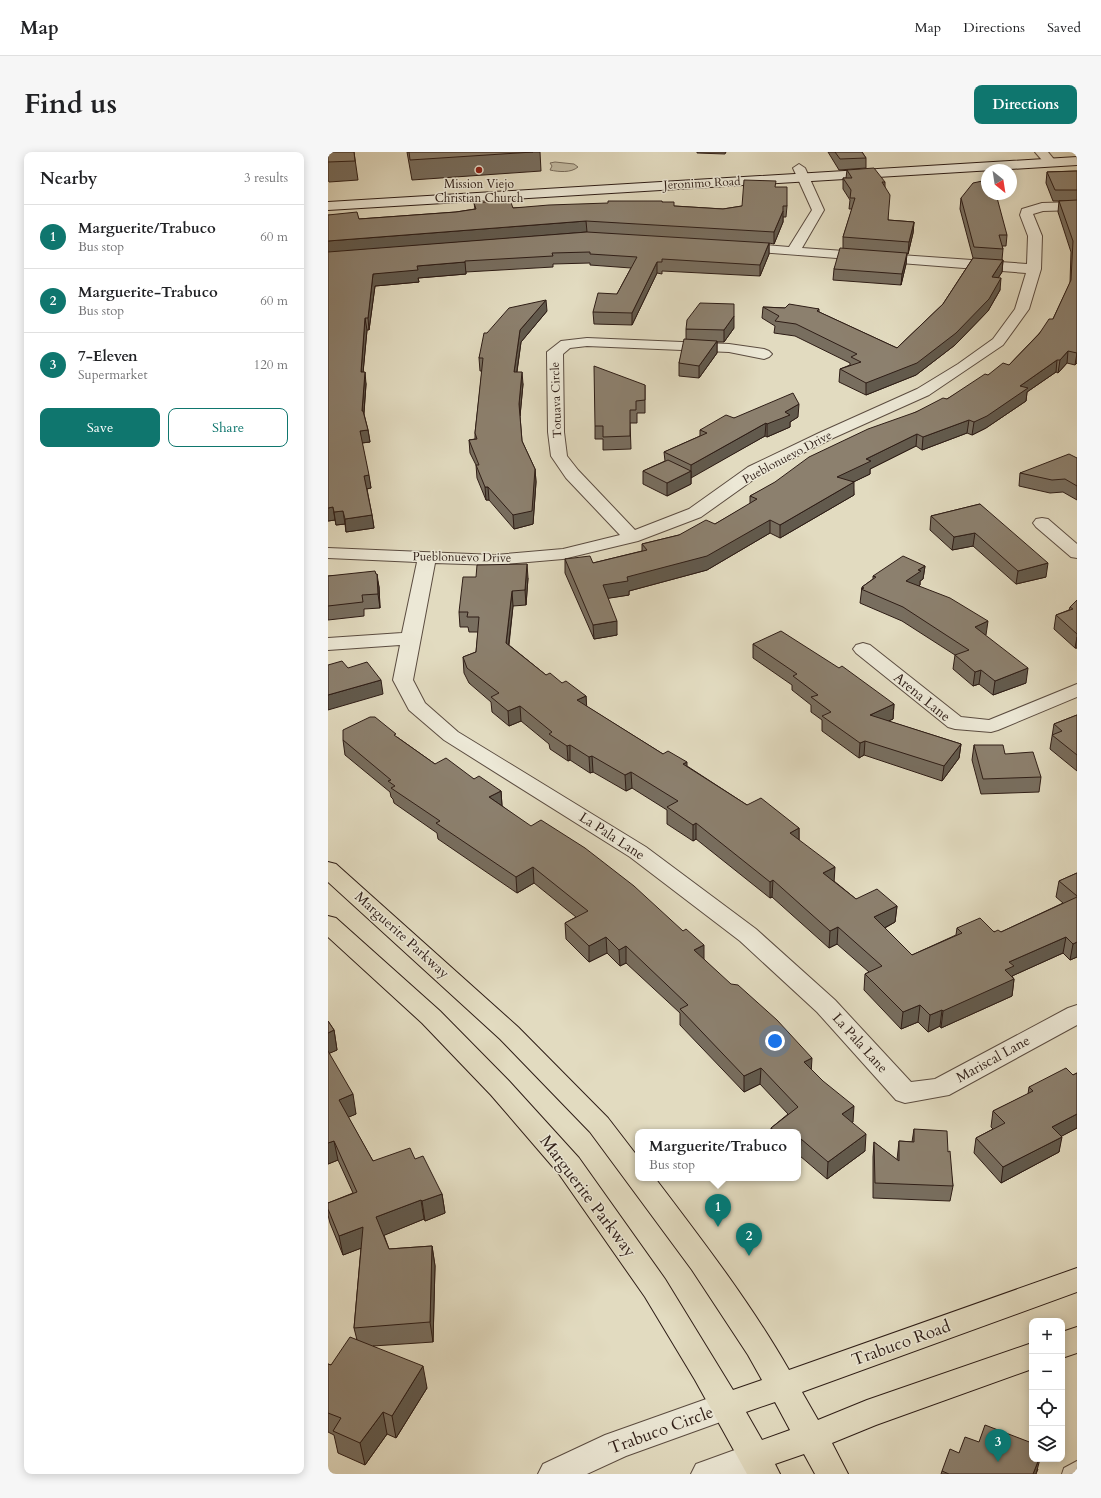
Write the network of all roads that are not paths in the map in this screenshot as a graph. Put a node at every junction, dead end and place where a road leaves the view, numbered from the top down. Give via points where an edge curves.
1 (1072, 152) edge
2 (1045, 156) edge
3 (1077, 161) edge
4 (802, 172) junction
5 (328, 196) edge
6 (328, 206) edge
7 (1077, 206) edge
8 (728, 246) edge
9 (794, 250) junction
10 (1034, 269) junction
11 (764, 354) dead end
12 (1042, 523) dead end
13 (632, 537) junction
14 (328, 553) edge
15 (1077, 553) edge
16 (427, 556) junction
17 (411, 638) junction
18 (328, 644) edge
19 (863, 649) dead end
20 (1077, 690) edge
21 (328, 869) edge
22 (328, 924) edge
23 (1077, 1014) edge
24 (905, 1094) joint
25 (635, 1173) edge
26 (641, 1181) edge
27 (1077, 1280) edge
28 (1077, 1340) edge
29 (1065, 1344) edge
30 (1029, 1357) edge
31 (782, 1386) junction
32 (726, 1406) junction
33 (812, 1437) junction
34 (759, 1466) edge
35 (1077, 1470) edge
36 (554, 1474) edge
37 (707, 1474) edge
38 (832, 1474) edge
39 (1071, 1474) edge

1 - 2 street, Jeronimo Road
2 - 3 street, Jeronimo Road
2 - 4 street, Jeronimo Road
4 - 5 street, Jeronimo Road
4 - 6 street, Jeronimo Road
4 - 9 street via 818,210
7 - 10 street, Pueblonuevo Drive via 1042,207 1027,212 1035,236
8 - 9 street
9 - 10 street
10 - 13 street, Pueblonuevo Drive via 1022,309 998,342 963,367 923,392 754,471 695,513
11 - 13 street, Totuava Circle via 729,348 587,342 566,344 555,352 556,432 559,456 572,474
12 - 15 street
13 - 16 street, Pueblonuevo Drive via 563,554 495,560
14 - 16 street, Pueblonuevo Drive
16 - 17 street, La Pala Lane
17 - 18 street
17 - 24 street, La Pala Lane via 403,680 416,706 451,736 638,852 748,935 826,1006
19 - 20 street, Arena Lane via 955,723 991,726
21 - 25 main road, Marguerite Parkway via 509,1033 599,1125
22 - 32 main road, Marguerite Parkway via 431,1017 500,1088 569,1166 655,1288
23 - 24 street, Mariscal Lane via 940,1088
26 - 31 main road, Marguerite Parkway via 702,1262 759,1346
27 - 31 main road, Trabuco Road
28 - 29 main road
30 - 33 main road via 867,1414
31 - 32 main road, Trabuco Road
31 - 33 main road, Marguerite Parkway
32 - 34 main road, Marguerite Parkway
32 - 36 street, Trabuco Circle via 616,1445
33 - 34 main road
33 - 38 main road, Marguerite Parkway
34 - 37 street
35 - 39 lane

